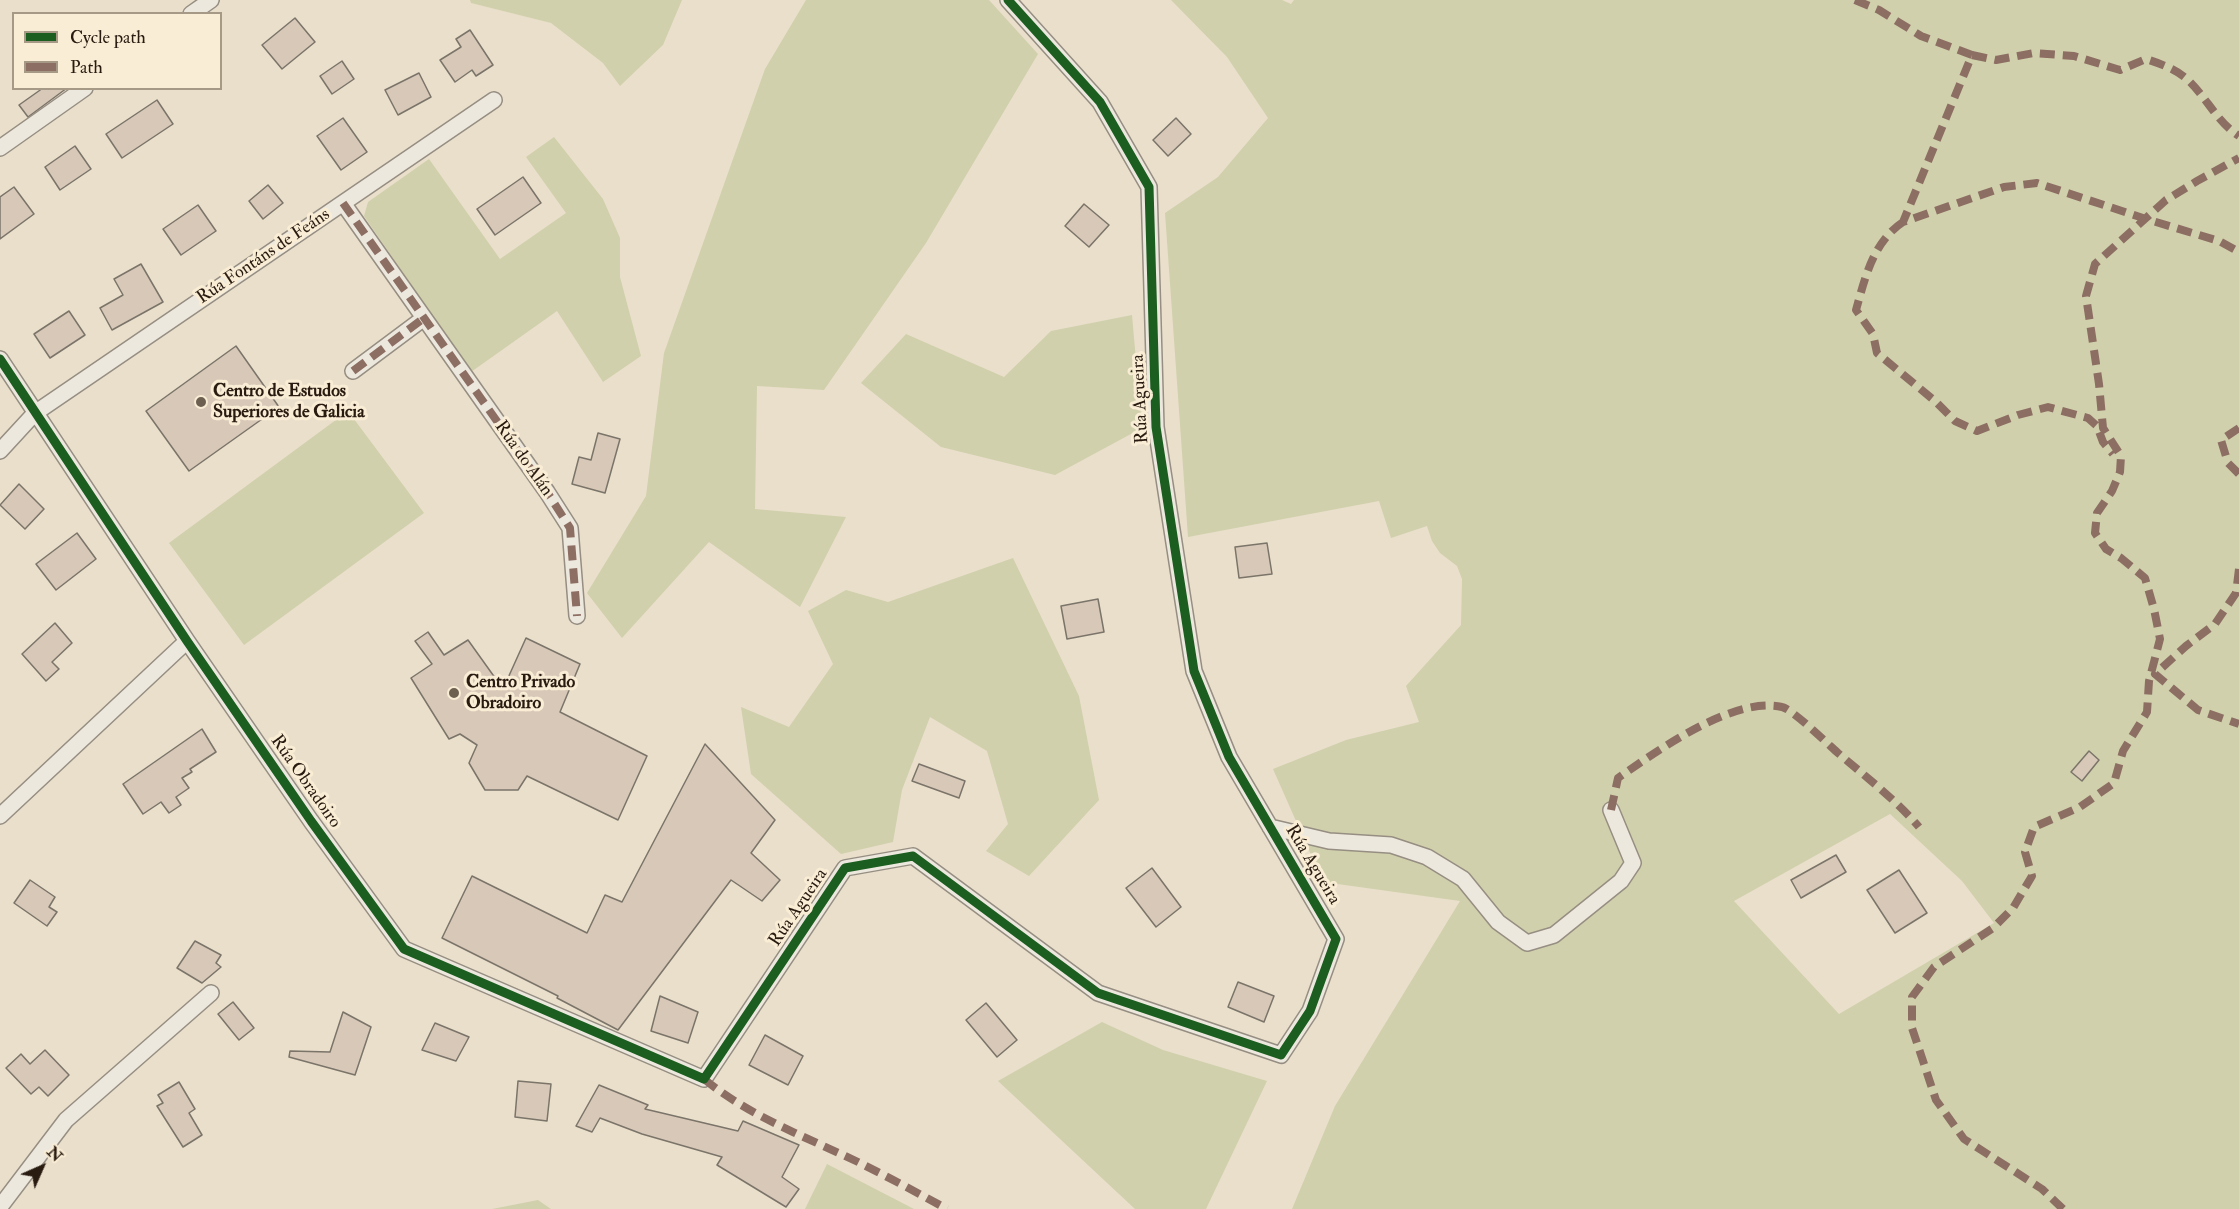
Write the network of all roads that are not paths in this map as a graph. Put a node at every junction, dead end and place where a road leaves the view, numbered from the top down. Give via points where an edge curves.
1 (210, 0) edge
2 (1008, 0) edge
3 (194, 12) edge
4 (82, 90) edge
5 (494, 100) dead end
6 (0, 148) edge
7 (343, 202) junction
8 (424, 318) junction
9 (0, 358) edge
10 (353, 371) dead end
11 (35, 413) junction
12 (0, 452) edge
13 (577, 616) dead end
14 (187, 640) junction
15 (1611, 810) dead end
16 (0, 816) edge
17 (1270, 827) junction
18 (210, 993) dead end
19 (704, 1079) joint
20 (0, 1207) edge

1 - 3 street
2 - 17 street, Rúa Agueira via 1100,102 1149,187 1156,428 1194,671 1229,757
4 - 6 street
5 - 7 street, Rúa Fontáns de Feáns
7 - 8 street, Rúa do Alán
7 - 11 street, Rúa Fontáns de Feáns
8 - 10 street
8 - 13 street, Rúa do Alán via 570,528
9 - 11 street, Rúa Obradoiro
11 - 12 street, Rúa Fontáns de Feáns
11 - 14 street, Rúa Obradoiro
14 - 16 street
14 - 19 street, Rúa Obradoiro via 404,949
15 - 17 street via 1633,863 1621,881 1554,935 1527,943 1498,922 1463,879 1427,857 1391,845 1329,841
17 - 19 street, Rúa Agueira via 1336,939 1310,1011 1281,1055 1098,993 913,856 845,868
18 - 20 street via 66,1120

